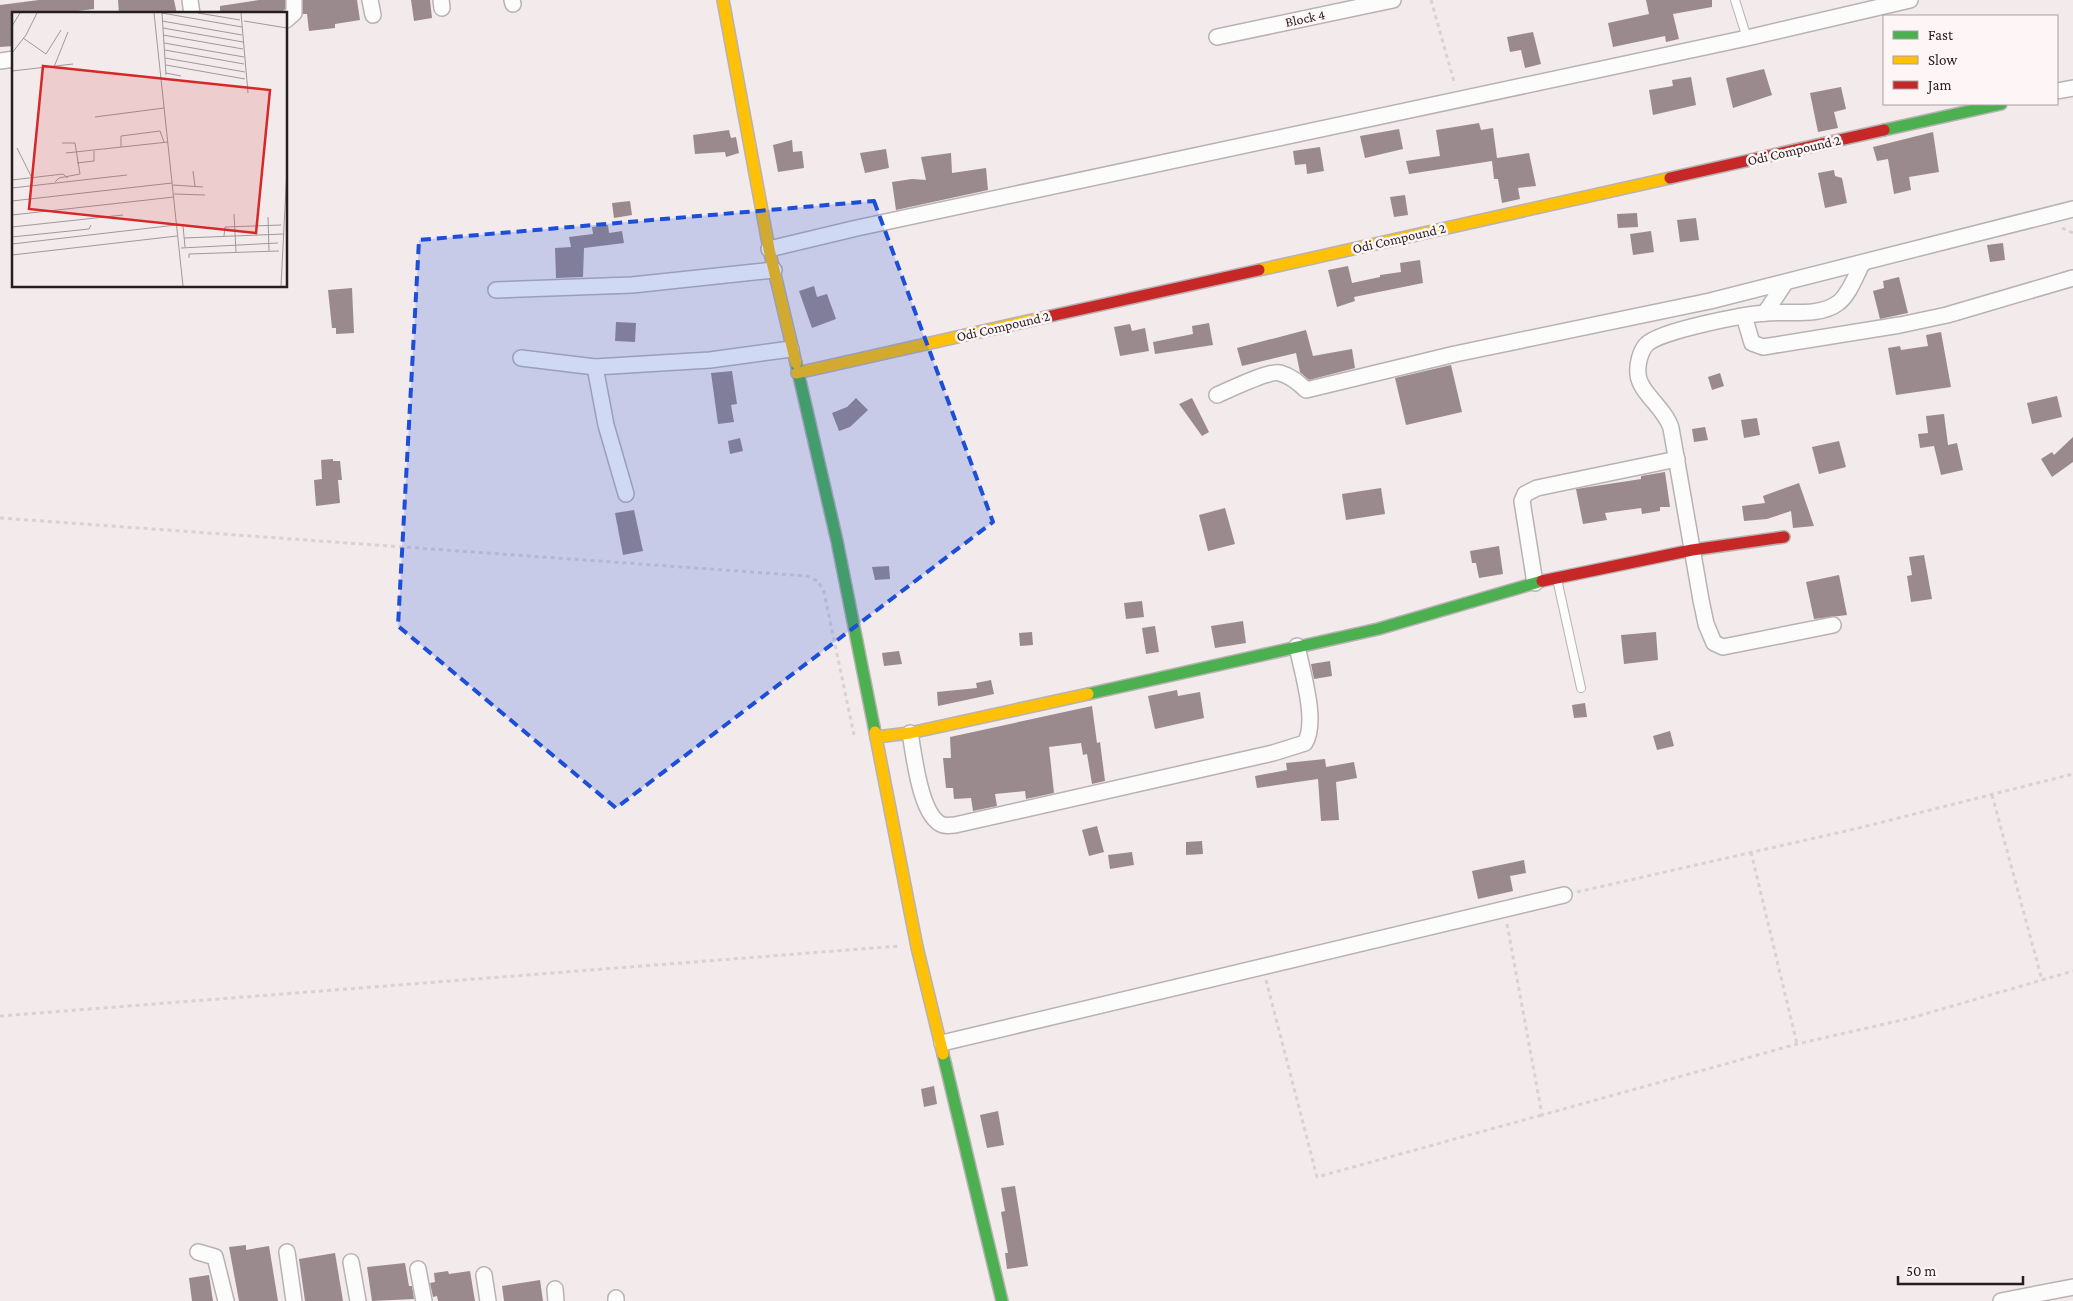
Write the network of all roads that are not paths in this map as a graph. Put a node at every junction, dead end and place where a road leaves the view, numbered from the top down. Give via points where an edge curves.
1 (294, 0) edge
2 (723, 0) edge
3 (1393, 0) edge
4 (1735, 0) edge
5 (1910, 0) edge
6 (288, 18) edge
7 (1217, 37) dead end
8 (1747, 38) junction
9 (2073, 88) edge
10 (2058, 91) edge
11 (1997, 105) edge
12 (2073, 209) edge
13 (769, 249) junction
14 (1862, 264) junction
15 (774, 270) junction
16 (2072, 280) edge
17 (1785, 283) junction
18 (496, 290) dead end
19 (1765, 313) junction
20 (1744, 316) junction
21 (791, 349) junction
22 (521, 358) dead end
23 (595, 367) junction
24 (797, 373) junction
25 (1217, 396) dead end
26 (1677, 459) junction
27 (626, 494) dead end
28 (1784, 537) dead end
29 (1692, 550) junction
30 (1556, 577) junction
31 (1535, 583) junction
32 (1833, 625) dead end
33 (1297, 646) junction
34 (1581, 688) dead end
35 (910, 733) junction
36 (876, 737) junction
37 (1564, 895) road end
38 (942, 1043) junction
39 (198, 1252) dead end
40 (287, 1252) dead end
41 (351, 1262) dead end
42 (418, 1269) dead end
43 (484, 1274) dead end
44 (2073, 1287) edge
45 (226, 1301) edge
46 (294, 1301) edge
47 (358, 1301) edge
48 (424, 1301) edge
49 (488, 1301) edge
50 (1002, 1301) edge
51 (2002, 1301) edge

1 - 6 street via 294,13
2 - 13 street
3 - 7 street, Block 4
4 - 8 lane
5 - 8 street
8 - 13 street
9 - 10 street
11 - 24 street, Odi Compound 2
12 - 14 street
13 - 15 street
14 - 17 street
14 - 19 street via 1838,303 1825,309
15 - 18 street via 632,284
15 - 21 street
16 - 20 street via 1947,315 1763,347 1752,343
17 - 19 street
17 - 25 street via 1445,356 1306,390 1294,378 1278,372 1242,383
19 - 20 street
20 - 26 street via 1654,339 1640,356 1638,376 1641,385 1668,418
21 - 23 street via 710,360
21 - 24 street
22 - 23 street
23 - 27 street via 606,425
24 - 36 street via 837,541
26 - 29 street
26 - 31 street via 1537,488 1525,494 1522,502
28 - 29 street
29 - 30 street
29 - 32 street via 1706,624 1714,643 1723,647
30 - 31 street
30 - 34 lane
31 - 33 street via 1378,628
33 - 35 street via 1205,670
33 - 35 street via 1310,715 1311,734 1305,743 964,823 943,825 934,818 923,800
35 - 36 street
36 - 38 street via 917,947
37 - 38 street
38 - 50 street
39 - 45 street via 216,1257
40 - 46 street
41 - 47 street
42 - 48 street
43 - 49 street
44 - 51 street

